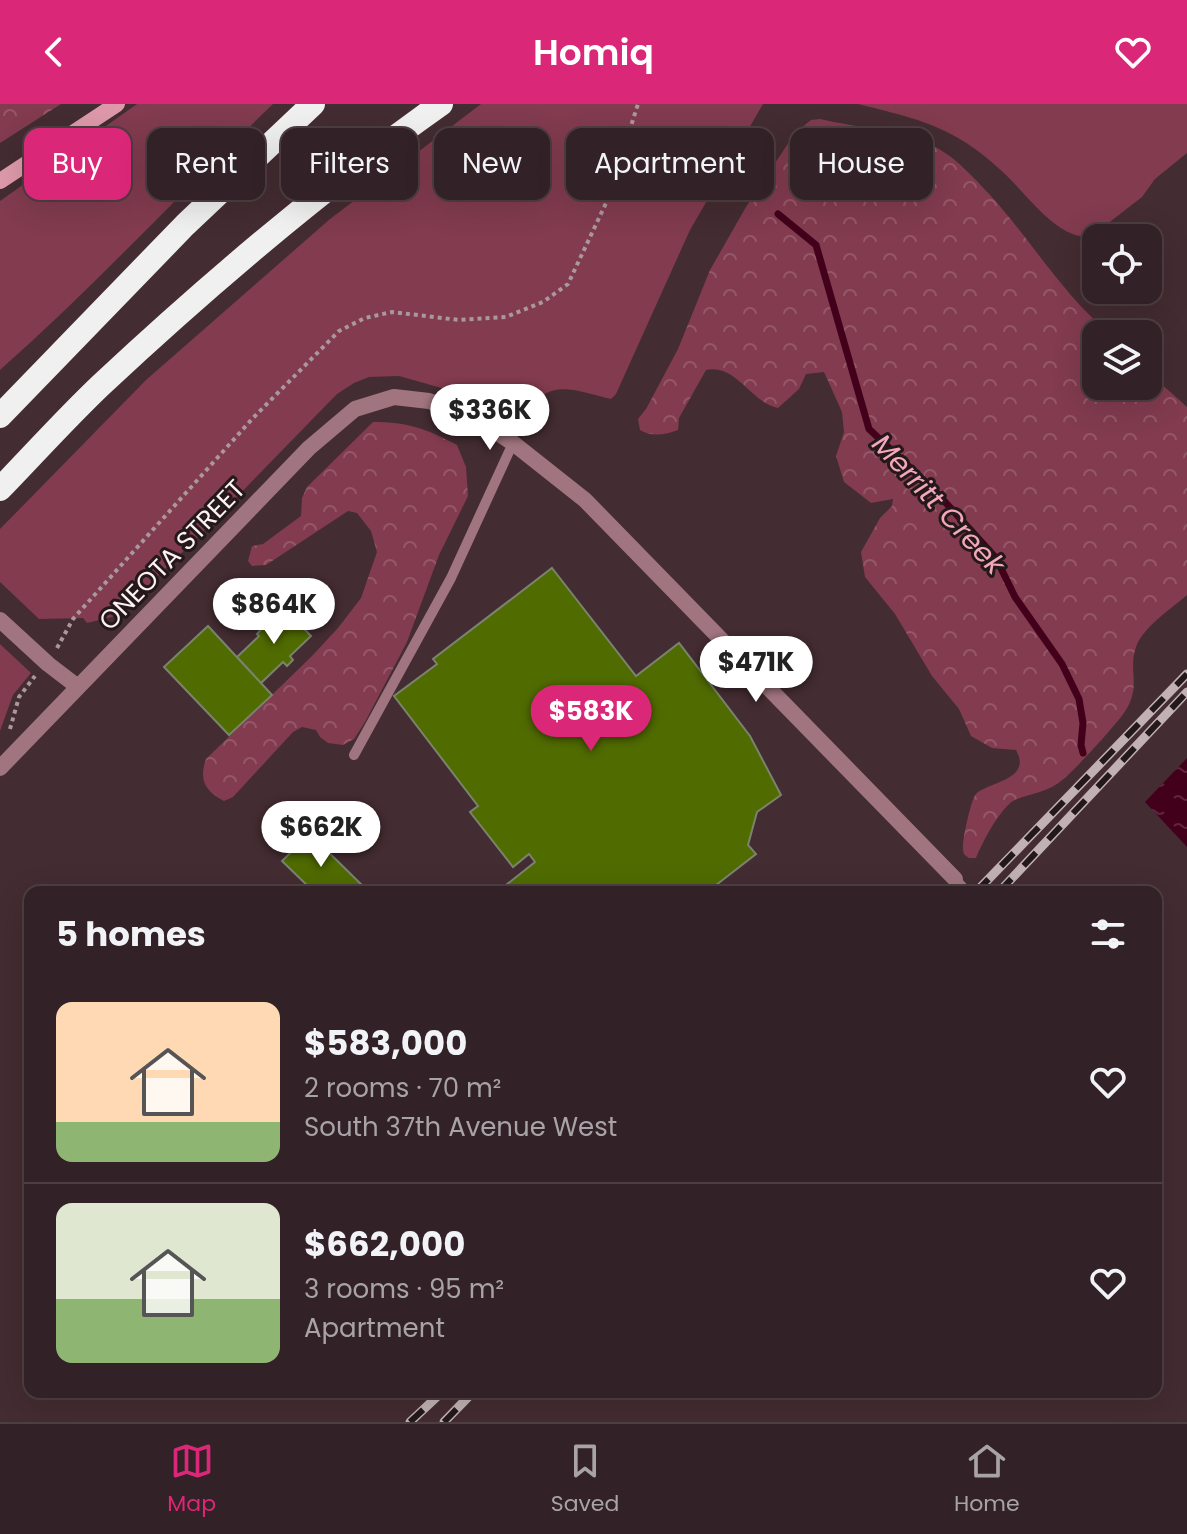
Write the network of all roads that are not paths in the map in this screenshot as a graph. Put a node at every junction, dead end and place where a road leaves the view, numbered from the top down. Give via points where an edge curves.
1 (117, 104) edge
2 (313, 104) edge
3 (441, 104) edge
4 (0, 181) edge
5 (70, 343) junction
6 (0, 392) edge
7 (0, 416) edge
8 (513, 443) junction
9 (0, 489) edge
10 (5, 624) edge
11 (78, 687) junction
12 (354, 755) dead end
13 (0, 768) edge
14 (961, 886) edge

1 - 4 street
2 - 5 highway
3 - 9 highway via 230,269 101,385
5 - 6 highway
5 - 7 highway
8 - 11 street, ONEOTA STREET via 474,417 429,401 394,397 355,409 309,448
8 - 12 lane via 437,603
8 - 14 street via 585,500
10 - 11 street
11 - 13 street, ONEOTA STREET

